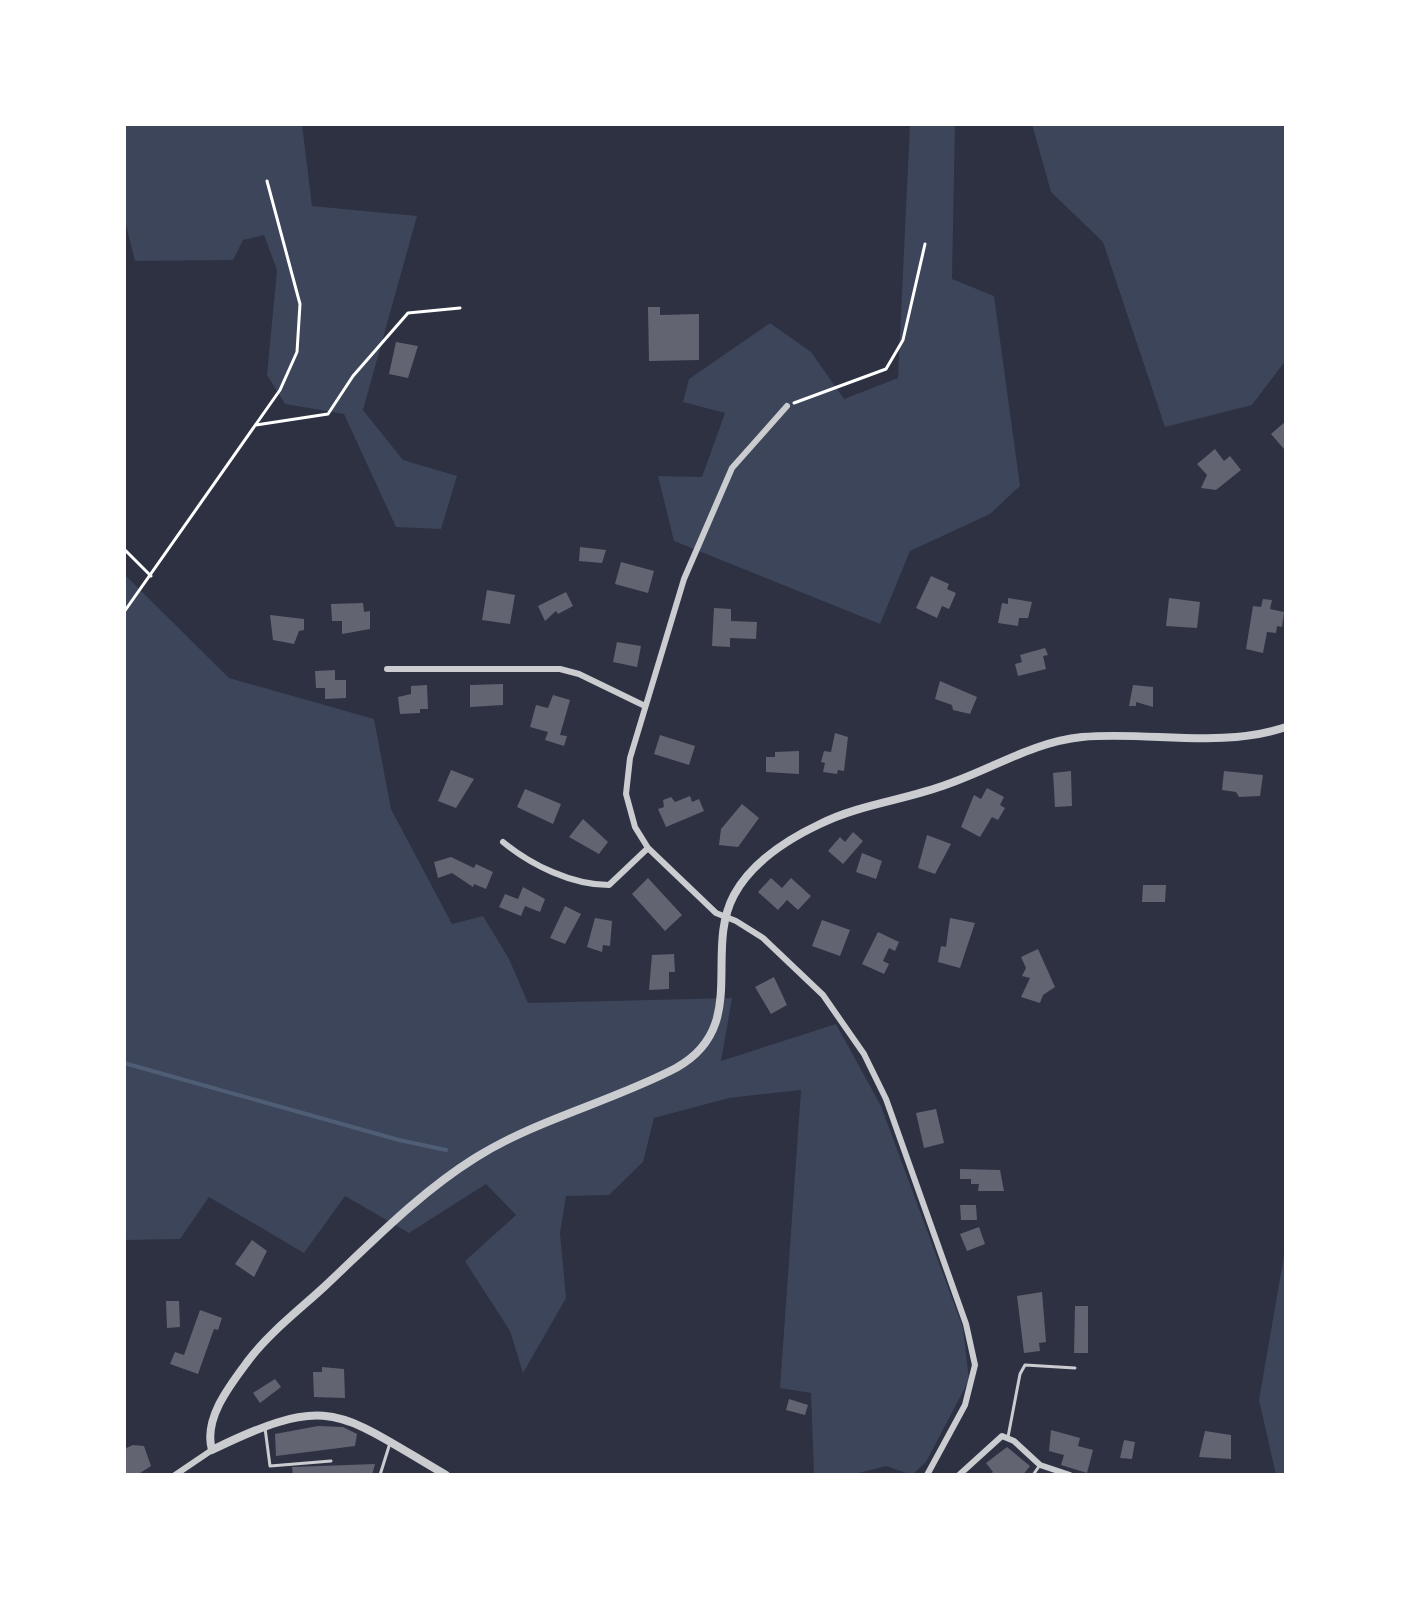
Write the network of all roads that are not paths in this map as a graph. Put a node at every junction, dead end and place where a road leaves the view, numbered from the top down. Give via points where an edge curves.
1 (787, 406) road end
2 (387, 669) dead end
3 (645, 706) junction
4 (1286, 727) edge
5 (503, 842) dead end
6 (648, 848) junction
7 (726, 917) junction
8 (1075, 1368) dead end
9 (264, 1425) junction
10 (1008, 1437) junction
11 (390, 1443) junction
12 (212, 1450) junction
13 (331, 1461) dead end
14 (1040, 1465) junction
15 (175, 1475) edge
16 (380, 1475) edge
17 (446, 1475) edge
18 (927, 1475) edge
19 (959, 1475) edge
20 (1033, 1475) edge
21 (1070, 1475) edge

1 - 3 street via 732,468 684,579
2 - 3 street via 560,669
3 - 6 street via 626,794 635,827
4 - 7 street via 1242,738 1079,737 1020,751 951,783 861,808 794,837 747,874
5 - 6 street via 525,860 590,885 609,885
6 - 7 street
7 - 12 street via 722,996 717,1022 704,1045 681,1065 646,1083 487,1152 431,1190 249,1359 218,1407 211,1425
7 - 18 street via 763,938 823,995 864,1054 886,1099 966,1324 975,1365 965,1405
8 - 10 lane via 1025,1365
9 - 11 street via 314,1413 332,1415
9 - 12 street
9 - 13 lane via 270,1466
10 - 14 street
10 - 19 street via 996,1439
11 - 16 lane
11 - 17 street
12 - 15 street
14 - 20 lane
14 - 21 street

